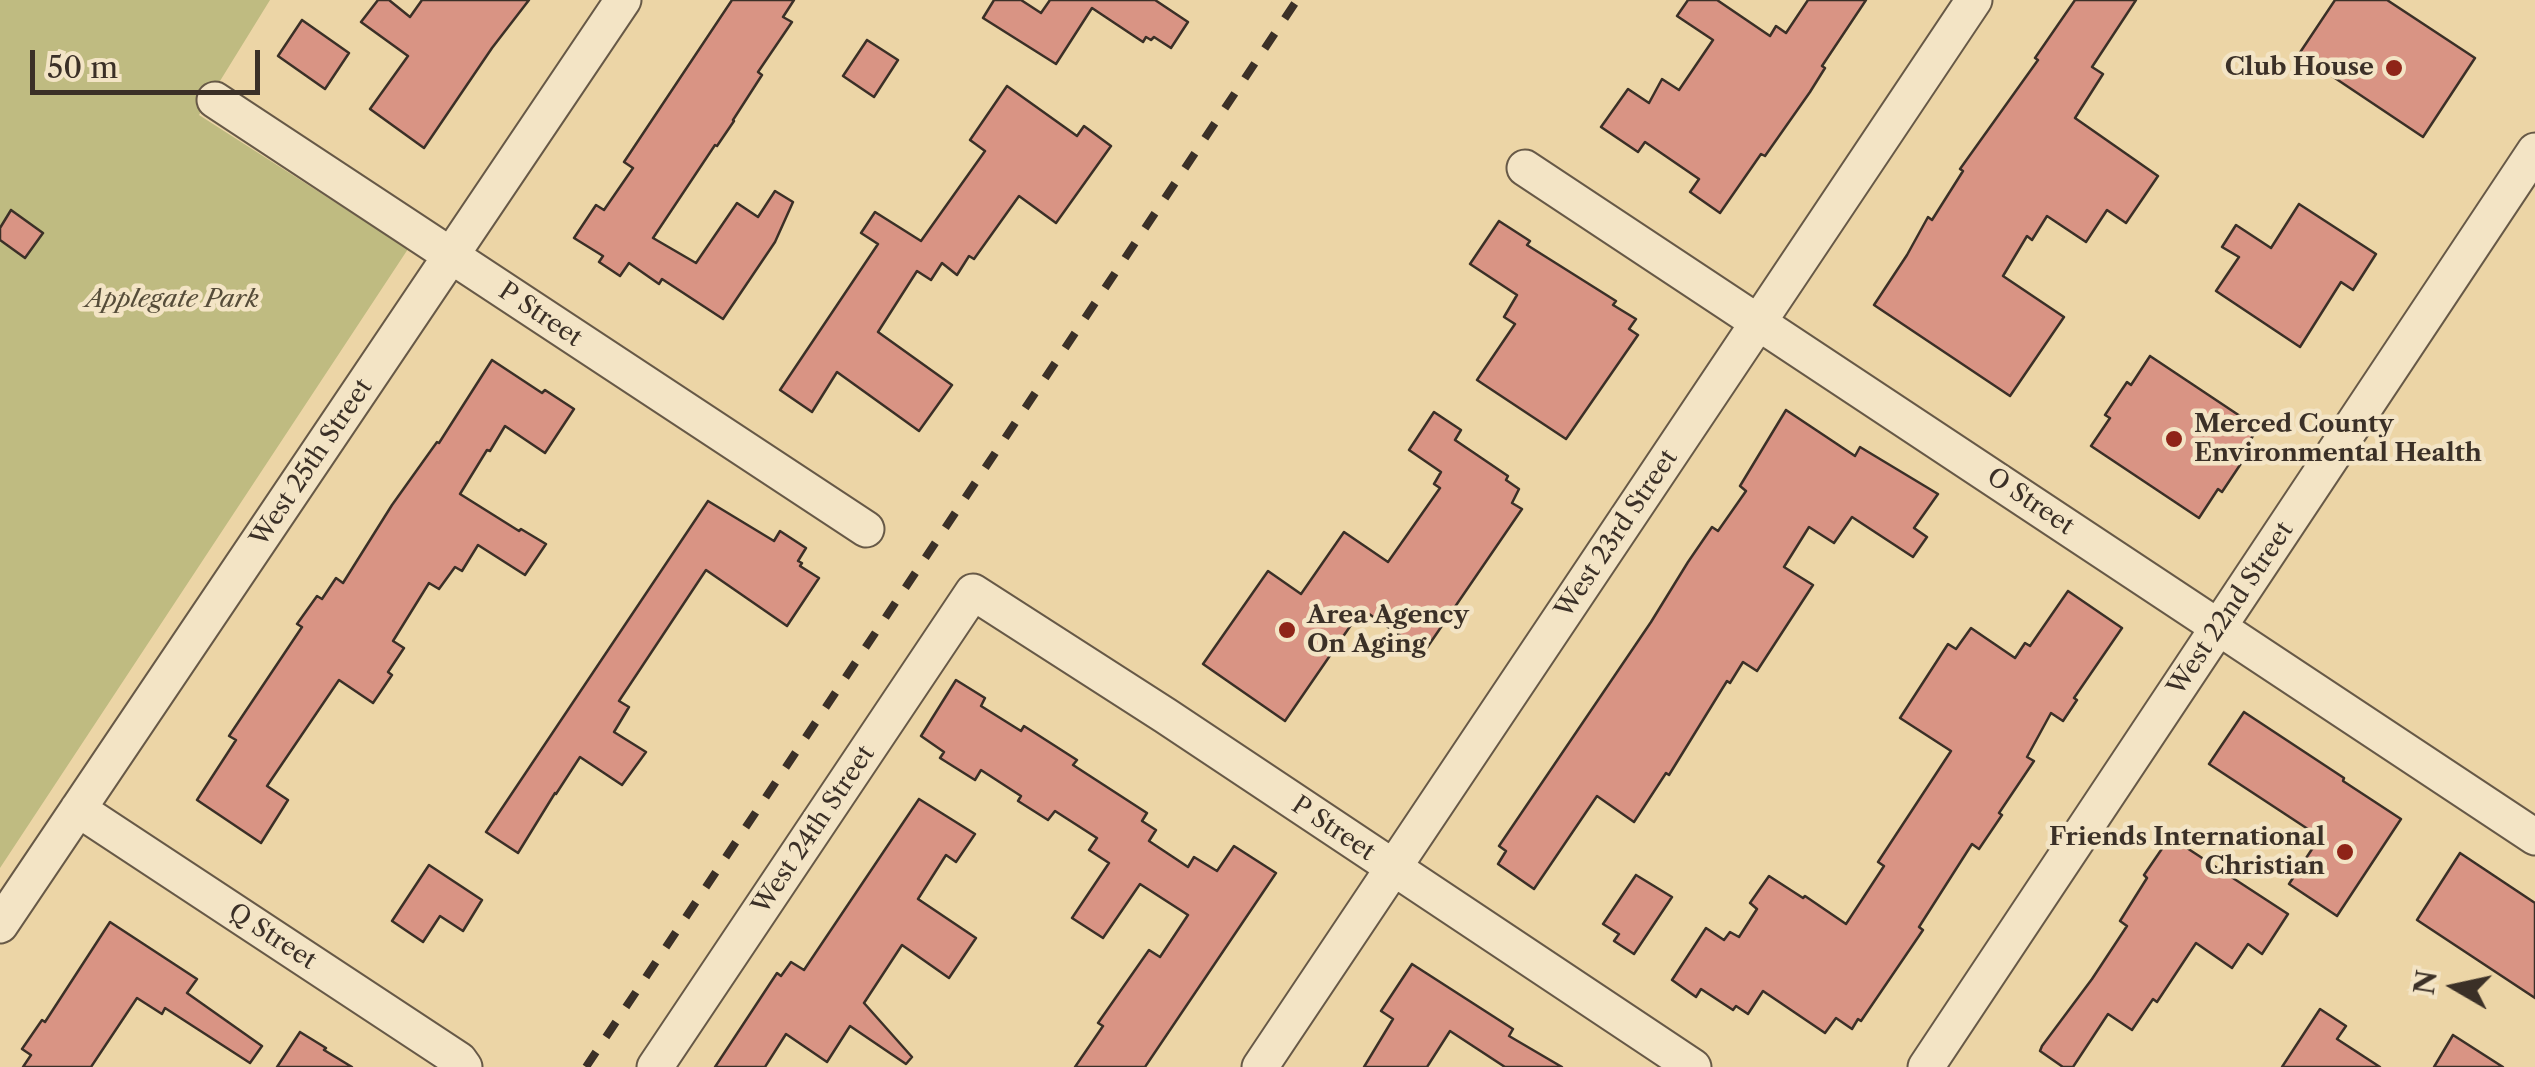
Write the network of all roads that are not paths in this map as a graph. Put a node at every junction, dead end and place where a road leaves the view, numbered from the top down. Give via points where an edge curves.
1 (623, 0) edge
2 (1974, 0) edge
3 (215, 100) dead end
4 (2535, 151) edge
5 (1525, 168) dead end
6 (452, 256) junction
7 (1758, 322) junction
8 (866, 529) dead end
9 (973, 592) joint
10 (2219, 627) junction
11 (78, 809) junction
12 (2535, 837) edge
13 (1392, 869) junction
14 (0, 926) edge
15 (464, 1067) edge
16 (655, 1067) edge
17 (1260, 1067) edge
18 (1693, 1067) edge
19 (1926, 1067) edge

1 - 6 street, West 25th Street
2 - 7 street, West 23rd Street
3 - 6 street, P Street
4 - 10 street, West 22nd Street
5 - 7 street, O Street
6 - 8 street, P Street
6 - 11 street, West 25th Street
7 - 10 street, O Street
7 - 13 street, West 23rd Street
9 - 13 street, P Street
9 - 16 street, West 24th Street
10 - 12 street, O Street
10 - 19 street, West 22nd Street
11 - 14 street, West 25th Street
11 - 15 street, Q Street
13 - 17 street, West 23rd Street
13 - 18 street, P Street

